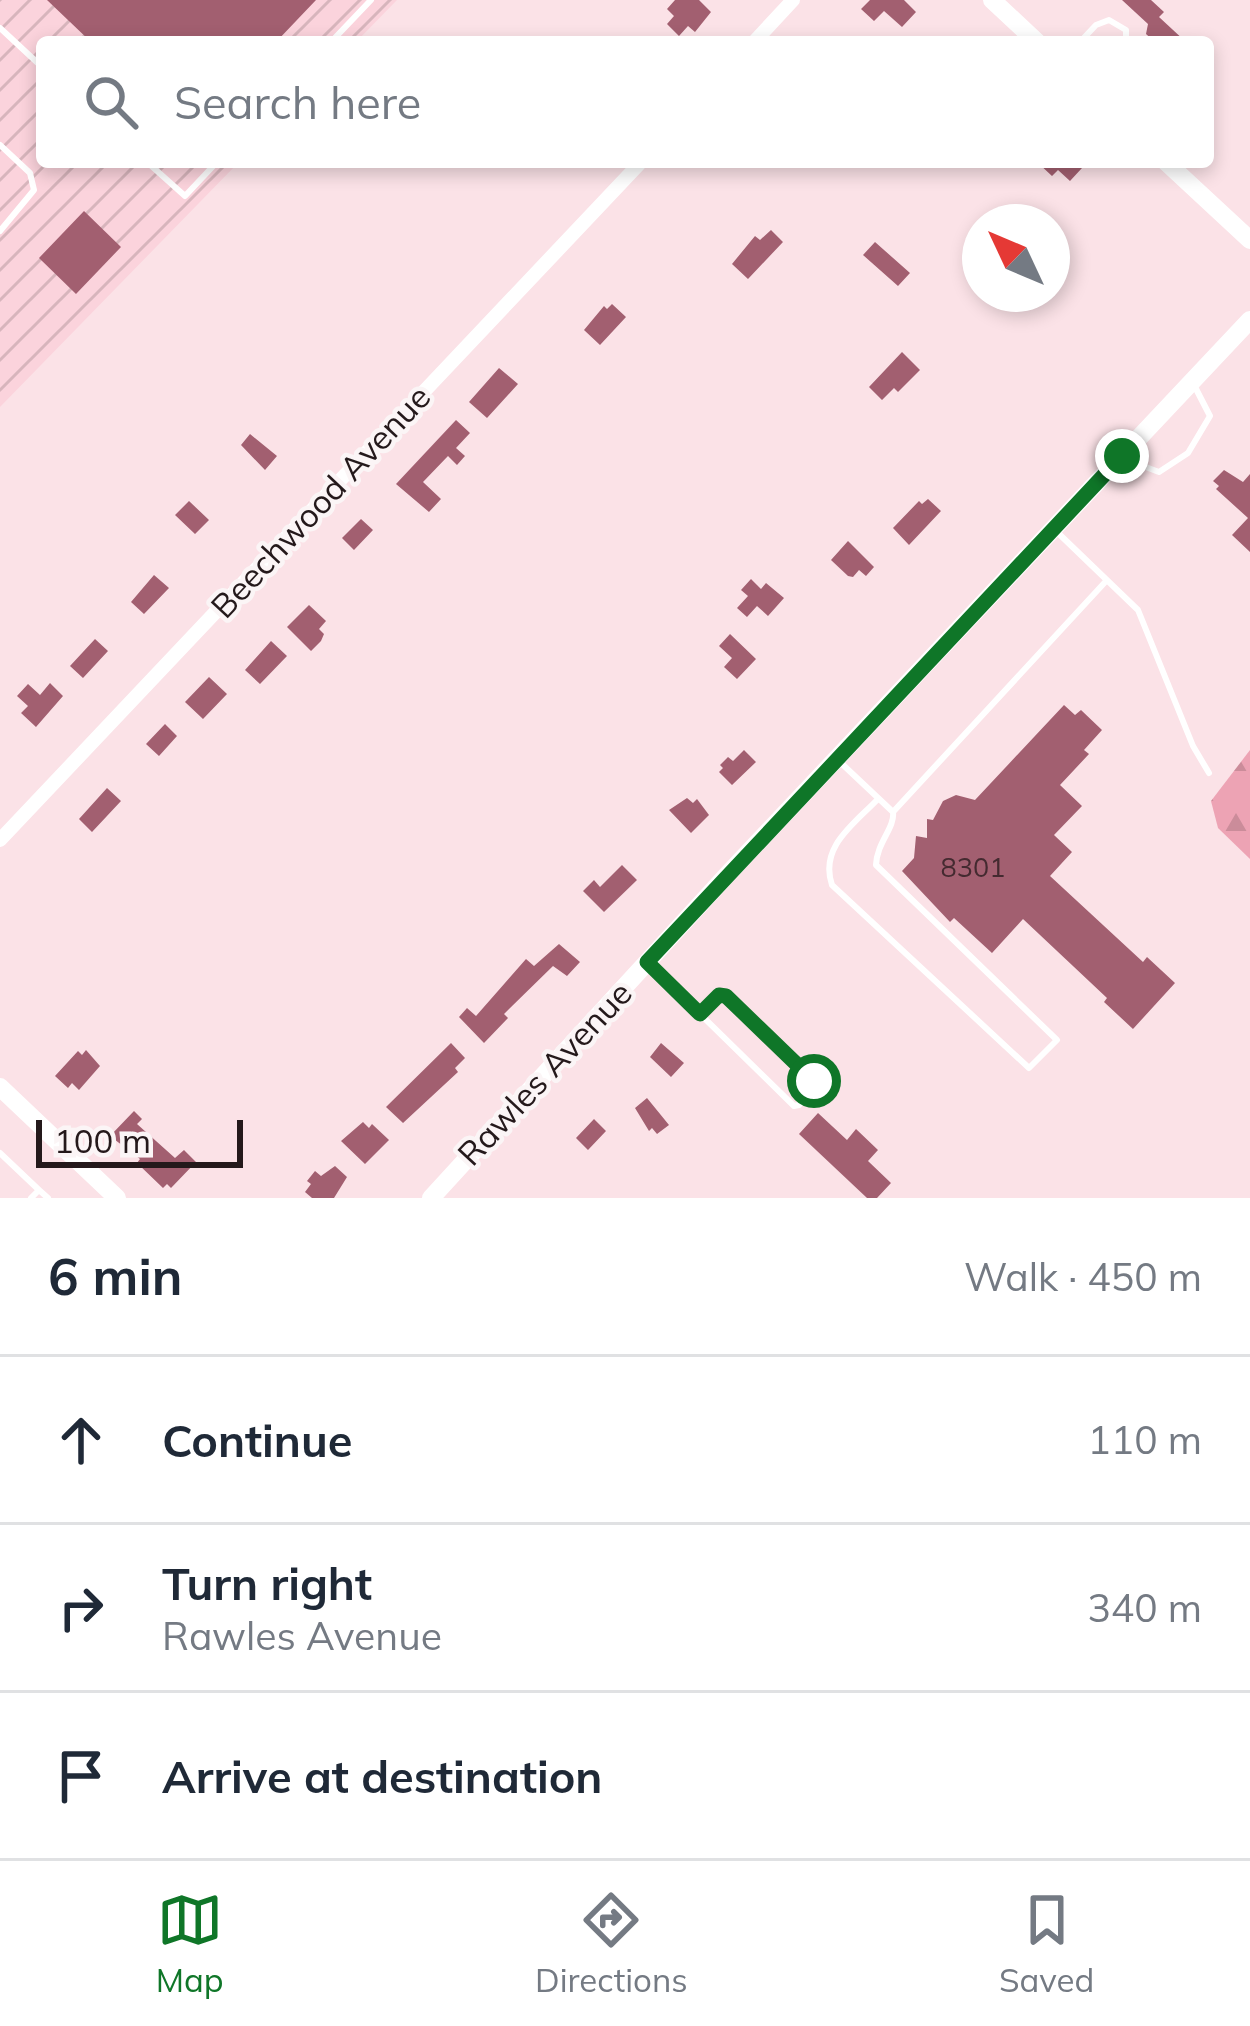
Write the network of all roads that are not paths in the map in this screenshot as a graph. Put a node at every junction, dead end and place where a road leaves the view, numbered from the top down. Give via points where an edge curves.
1 (371, 0) edge
2 (793, 0) edge
3 (992, 0) edge
4 (0, 28) edge
5 (338, 36) edge
6 (760, 36) edge
7 (1031, 36) edge
8 (1086, 36) edge
9 (1126, 36) edge
10 (36, 61) edge
11 (0, 146) edge
12 (154, 168) edge
13 (211, 168) edge
14 (634, 168) edge
15 (1172, 168) edge
16 (0, 231) edge
17 (1250, 240) edge
18 (1250, 320) edge
19 (1192, 382) junction
20 (1122, 456) junction
21 (1054, 529) junction
22 (1107, 580) junction
23 (837, 759) junction
24 (1209, 773) dead end
25 (878, 799) junction
26 (893, 812) junction
27 (0, 840) edge
28 (647, 962) junction
29 (700, 1014) junction
30 (0, 1087) edge
31 (0, 1153) edge
32 (39, 1190) junction
33 (107, 1195) edge
34 (31, 1198) edge
35 (48, 1198) edge
36 (431, 1198) edge

1 - 5 lane
2 - 6 street
3 - 7 street
4 - 10 lane
8 - 9 lane via 1108,20
11 - 16 lane via 30,173 34,190
12 - 13 lane via 185,196
14 - 27 street, Beechwood Avenue
15 - 17 street
18 - 19 street, Rawles Avenue
19 - 20 street, Rawles Avenue
19 - 20 lane via 1210,416 1188,453 1159,472
20 - 21 street, Rawles Avenue
21 - 22 lane
21 - 23 street, Rawles Avenue
22 - 24 lane via 1138,610
22 - 26 lane
23 - 25 lane
23 - 28 street, Rawles Avenue
25 - 26 lane
25 - 26 lane via 829,855 832,885 1029,1069 1057,1040 876,865
28 - 29 lane
28 - 36 street, Rawles Avenue
29 - 29 lane via 794,1106 800,1105 814,1086 726,996
30 - 33 street
31 - 32 lane
32 - 34 lane
32 - 35 lane

